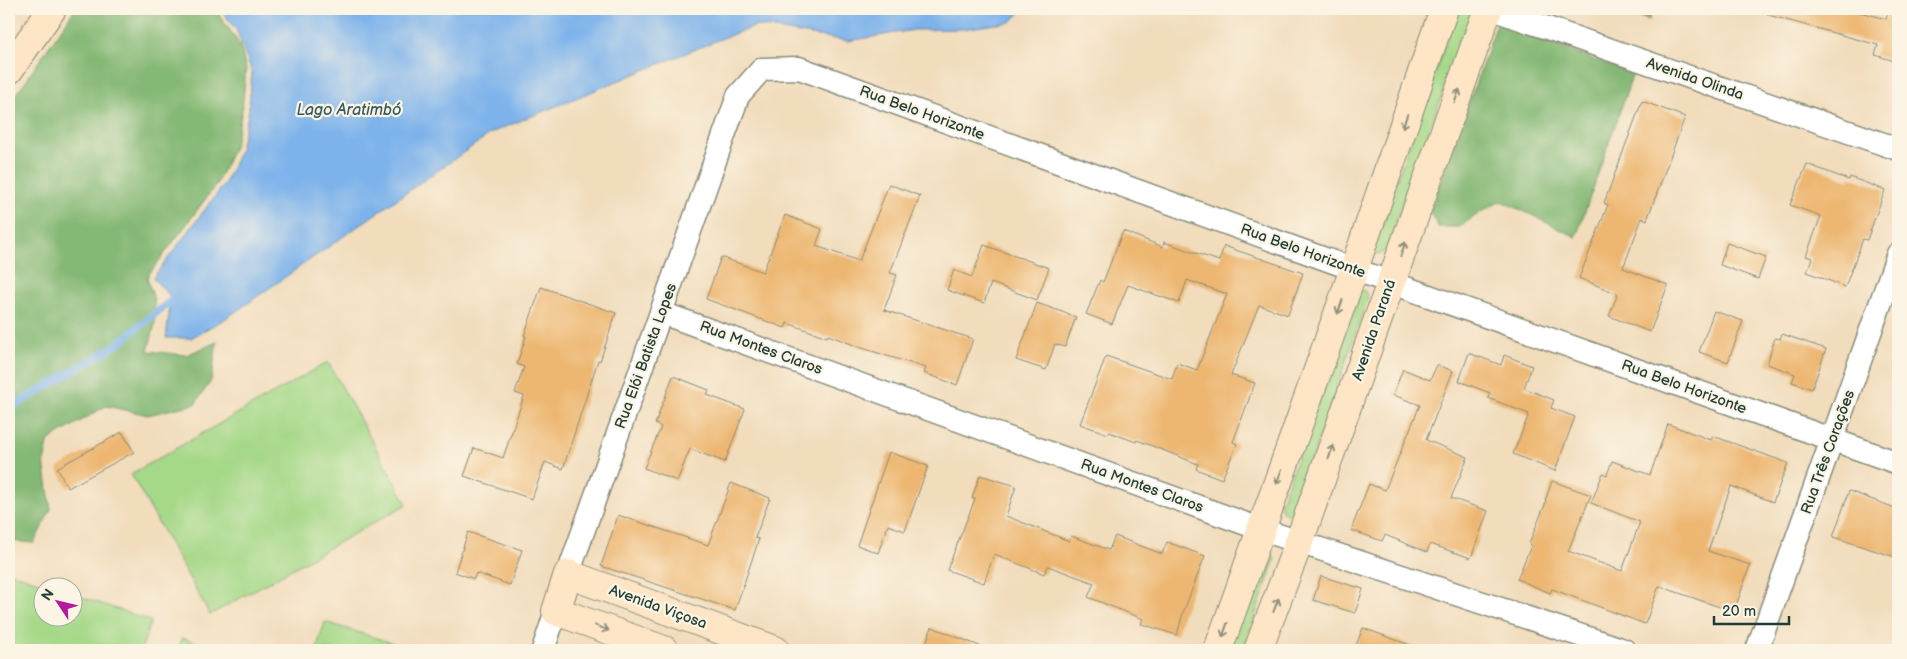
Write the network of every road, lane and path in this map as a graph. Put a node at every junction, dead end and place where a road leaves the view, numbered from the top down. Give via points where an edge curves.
1 (52, 9) edge
2 (1444, 9) edge
3 (1488, 9) edge
4 (1492, 9) edge
5 (762, 69) joint
6 (9, 70) edge
7 (1898, 149) edge
8 (1898, 254) edge
9 (1354, 269) junction
10 (1391, 282) junction
11 (662, 313) junction
12 (1832, 440) junction
13 (1898, 463) edge
14 (1260, 529) junction
15 (1299, 542) junction
16 (568, 574) junction
17 (556, 611) junction
18 (544, 650) edge
19 (664, 650) edge
20 (775, 650) edge
21 (1218, 650) edge
22 (1258, 650) edge
23 (1624, 650) edge
24 (1757, 650) edge

1 - 6 main road
2 -> 9 main road
10 -> 3 main road, Avenida Paraná
4 - 7 street, Avenida Olinda
5 - 9 street, Rua Belo Horizonte via 799,68
5 - 11 street, Rua Elói Batista Lopes via 738,96
8 - 12 street, Rua Três Corações
9 - 10 street, Rua Belo Horizonte
9 -> 14 main road
10 - 12 street, Rua Belo Horizonte
15 -> 10 main road, Avenida Paraná
11 - 14 street, Rua Montes Claros
11 - 16 street, Rua Elói Batista Lopes
12 - 13 street, Rua Belo Horizonte
12 - 24 street, Rua Três Corações
14 - 15 street, Rua Montes Claros
14 -> 21 main road
22 -> 15 main road, Avenida Paraná
15 - 23 street, Rua Montes Claros
16 - 17 main road, Rua Elói Batista Lopes
16 - 20 main road, Avenida Viçosa
17 - 18 street, Rua Elói Batista Lopes
17 -> 19 main road

